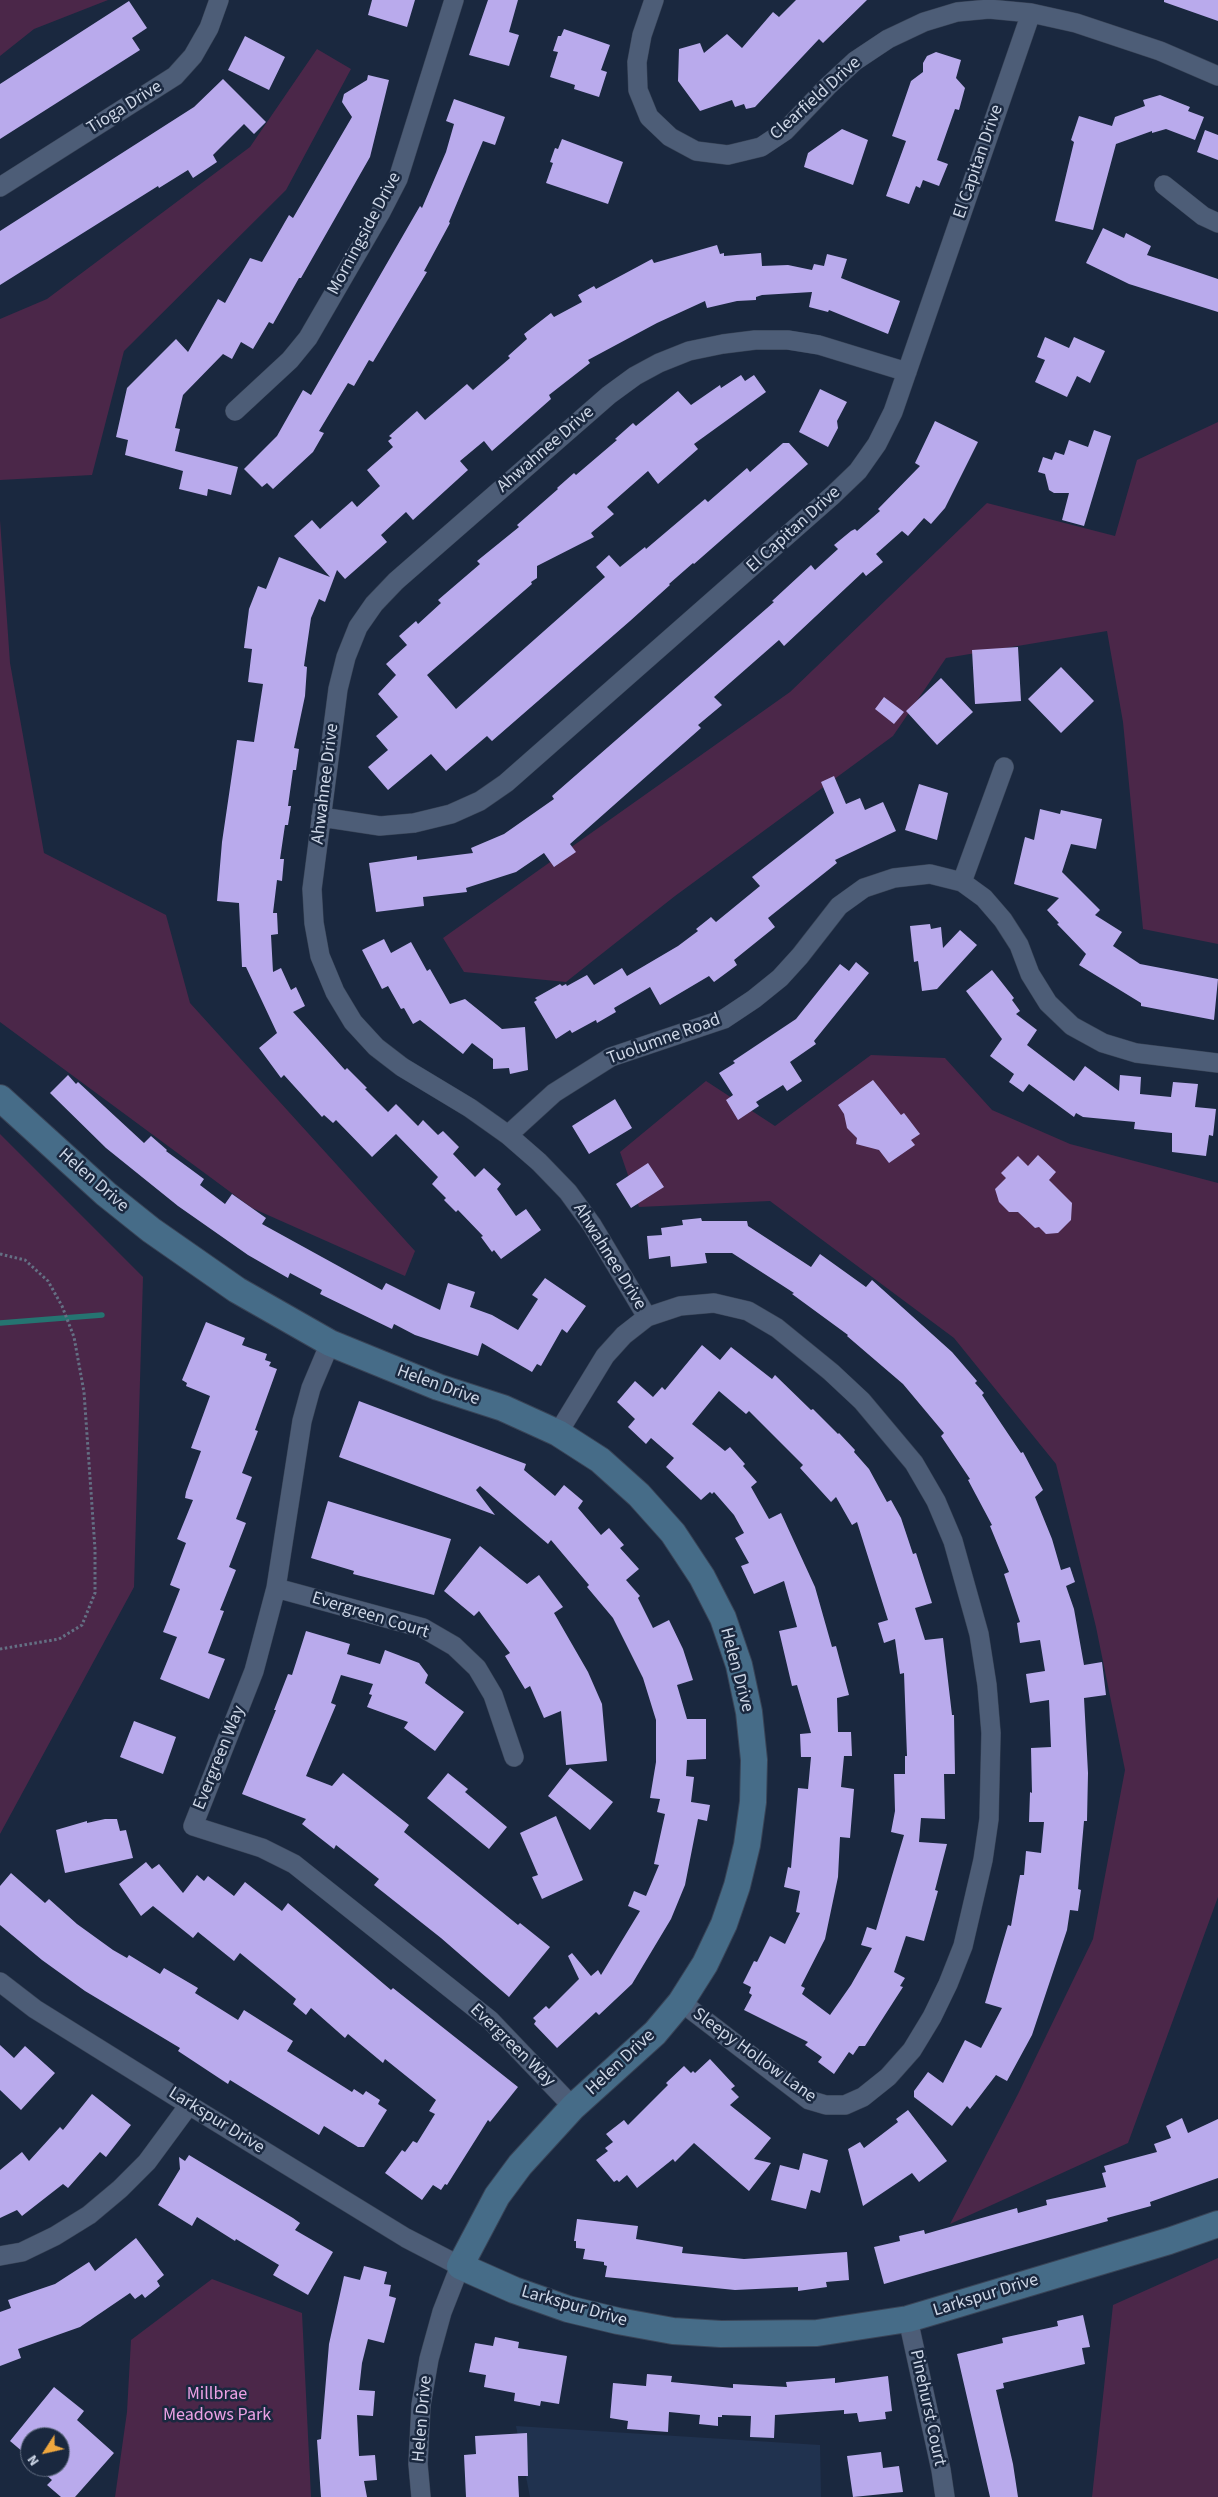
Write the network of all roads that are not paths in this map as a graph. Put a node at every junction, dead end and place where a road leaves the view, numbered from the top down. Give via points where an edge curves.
1 (219, 0) edge
2 (454, 0) edge
3 (654, 0) edge
4 (1031, 13) junction
5 (1218, 76) edge
6 (1164, 185) dead end
7 (0, 187) edge
8 (1218, 224) edge
9 (907, 372) junction
10 (235, 411) dead end
11 (1004, 766) dead end
12 (321, 818) junction
13 (962, 882) junction
14 (1218, 1063) edge
15 (0, 1098) edge
16 (508, 1135) junction
17 (647, 1317) junction
18 (330, 1343) junction
19 (558, 1433) junction
20 (276, 1588) junction
21 (514, 1757) dead end
22 (0, 1982) edge
23 (681, 2002) junction
24 (189, 2104) junction
25 (573, 2107) junction
26 (1218, 2224) edge
27 (0, 2256) edge
28 (460, 2266) junction
29 (908, 2319) junction
30 (421, 2497) edge
31 (945, 2497) edge

1 - 7 street, Tioga Drive via 193,56 175,76
2 - 10 street, Morningside Drive via 398,179 381,212 308,338 290,360
3 - 4 street, Clearfield Drive via 637,62 638,90 650,117 670,138 696,152 728,155 761,147 777,136 855,61 924,22 957,12 990,9
4 - 5 street, Clearfield Drive via 1118,36
4 - 9 street, El Capitan Drive
6 - 8 street
9 - 12 street, El Capitan Drive via 877,444 834,495 506,783 451,814 414,823 380,826
9 - 12 street, Ahwahnee Drive via 819,345 788,340 755,340 689,351 635,376 609,395 396,581 358,627 338,689
11 - 13 street
12 - 16 street, Ahwahnee Drive via 312,889 314,922 320,956 335,992 353,1022 376,1047 402,1068 470,1108
13 - 14 street, Tuolumne Road via 984,898 1003,920 1048,1003 1072,1026 1103,1043 1136,1053
13 - 16 street, Tuolumne Road via 930,874 894,878 864,888 839,906 780,978 754,999 724,1019 611,1057 554,1093
15 - 18 street, Helen Drive via 106,1194 186,1256
16 - 17 street, Ahwahnee Drive via 568,1192 592,1225
17 - 19 street, Ahwahnee Drive via 605,1356
17 - 23 street, Sleepy Hollow Lane via 680,1306 705,1304 748,1311 776,1328 831,1372 887,1428 914,1463 936,1501 953,1541 979,1634 991,1733 989,1819 975,1902 962,1946 932,2017 912,2050 888,2077 863,2097 845,2105 826,2105 809,2100
18 - 19 street, Helen Drive via 429,1384 504,1408
18 - 20 street, Evergreen Way via 311,1388 302,1421
19 - 23 street, Helen Drive via 600,1460 673,1532 702,1577 722,1618 739,1665 749,1712 754,1760 747,1845 724,1924 705,1964
20 - 21 street, Evergreen Court via 423,1628 454,1646 477,1668 493,1694
20 - 25 street, Evergreen Way via 254,1672 193,1826 262,1848 294,1864 490,2020
22 - 24 street, Larkspur Drive via 35,2009
23 - 25 street, Helen Drive via 655,2034
24 - 27 street via 147,2162 89,2215 22,2252
24 - 28 street, Larkspur Drive via 406,2238
25 - 28 street, Helen Drive via 543,2138 497,2196
26 - 29 street, Larkspur Drive
28 - 29 street, Larkspur Drive via 568,2309 673,2331 807,2334
28 - 30 street, Helen Drive via 442,2312 421,2405 418,2464
29 - 31 street, Pinehurst Court

